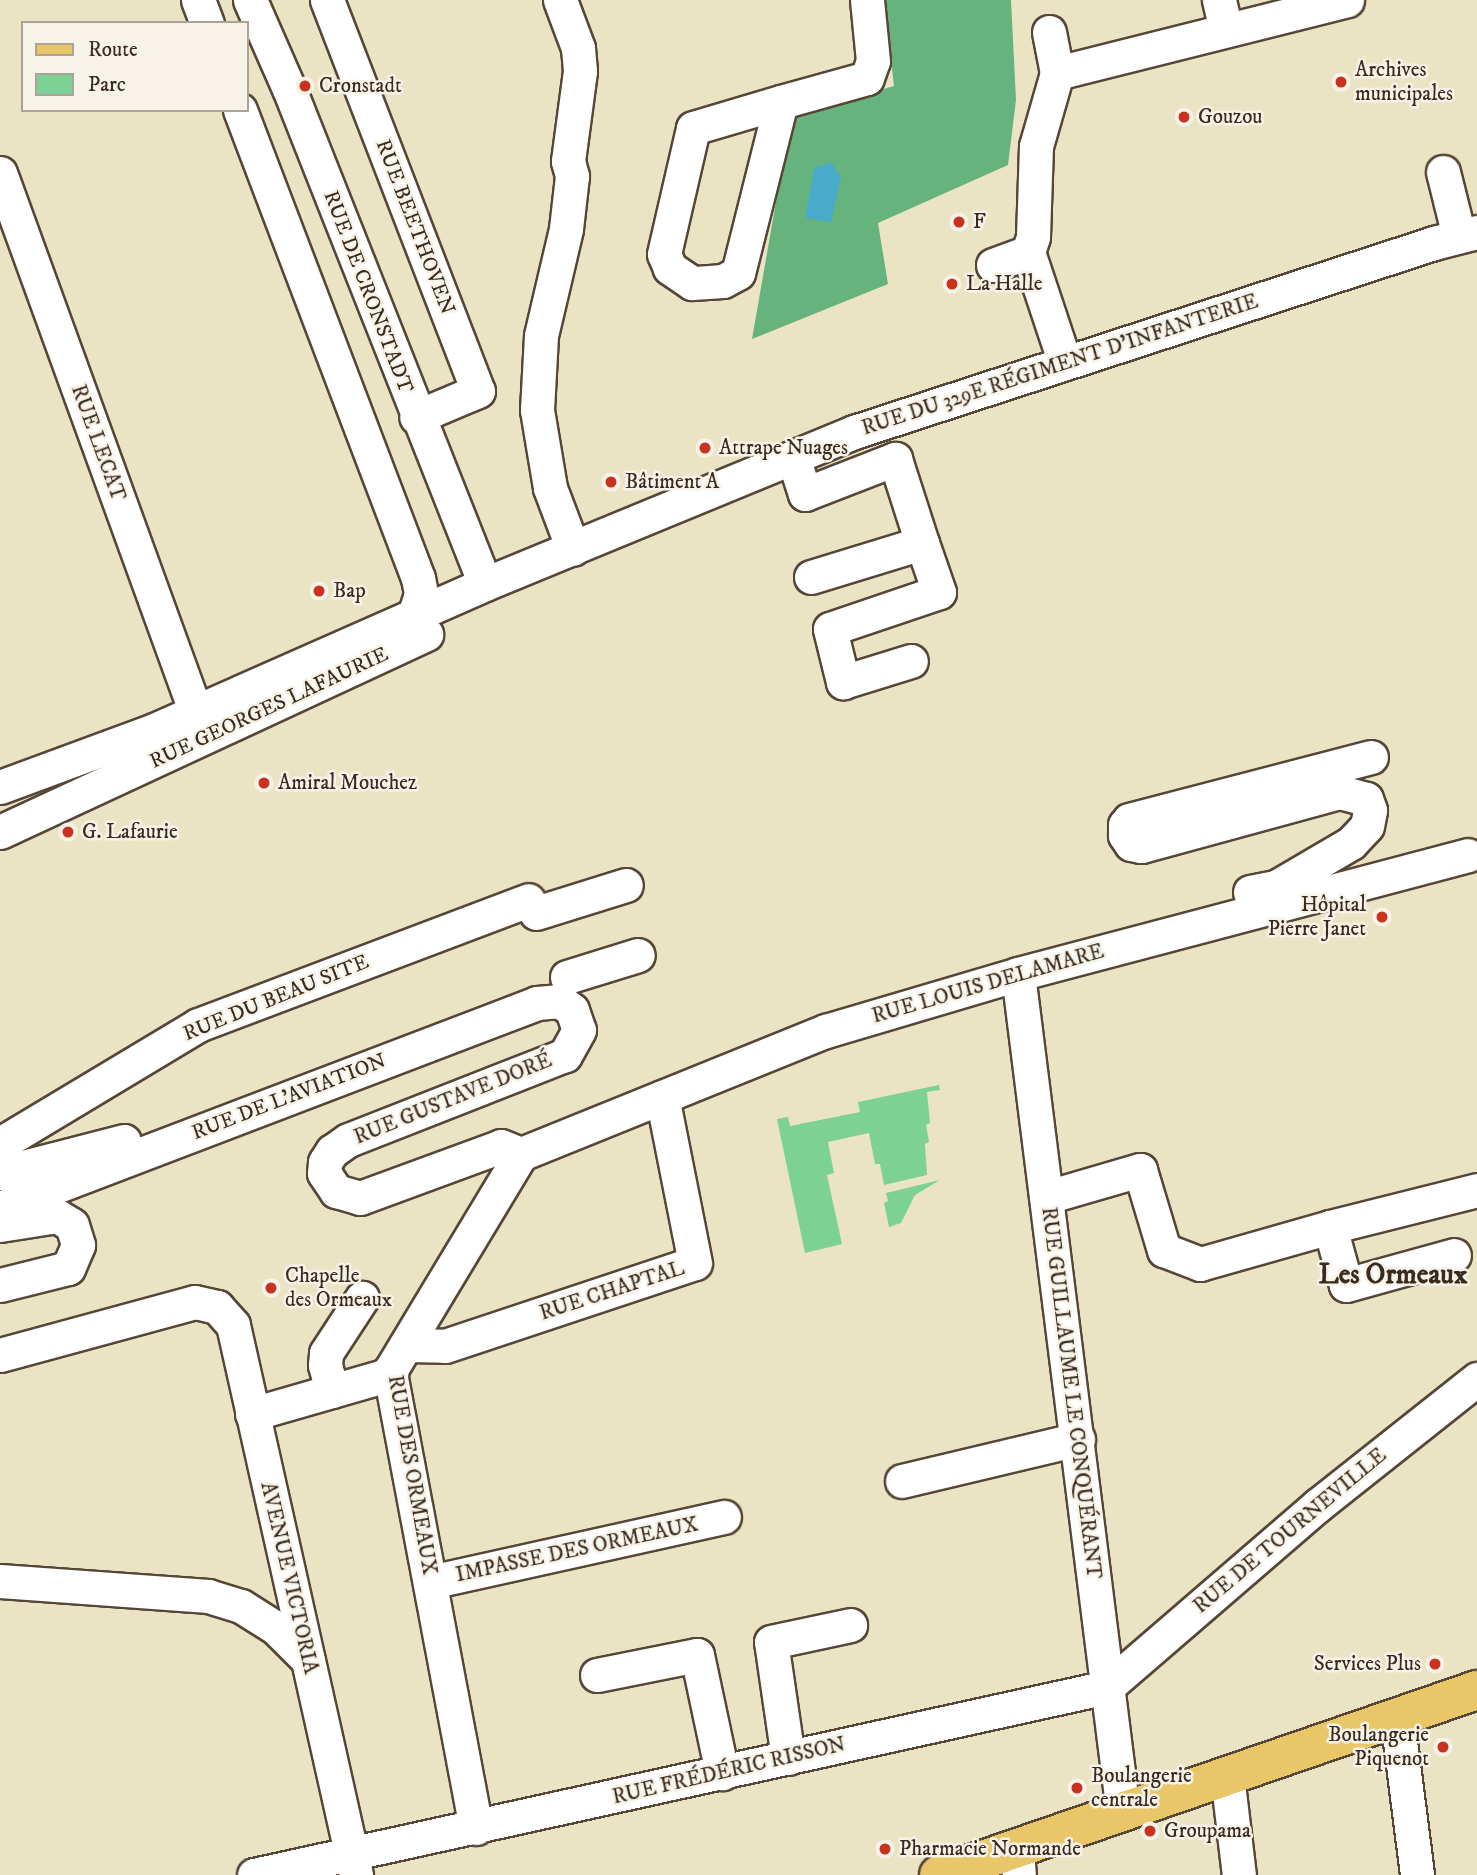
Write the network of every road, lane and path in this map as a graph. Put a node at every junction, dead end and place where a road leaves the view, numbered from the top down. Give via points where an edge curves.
1 (199, 0) edge
2 (250, 0) edge
3 (327, 0) edge
4 (560, 0) edge
5 (867, 0) edge
6 (1348, 0) edge
7 (1223, 15) edge
8 (206, 21) edge
9 (1049, 32) dead end
10 (1057, 73) junction
11 (781, 102) junction
12 (241, 112) edge
13 (1443, 172) dead end
14 (0, 173) edge
15 (1468, 234) edge
16 (1028, 252) junction
17 (993, 265) dead end
18 (1065, 363) junction
19 (416, 417) junction
20 (793, 457) junction
21 (922, 543) junction
22 (573, 549) junction
23 (529, 566) junction
24 (811, 578) dead end
25 (485, 584) junction
26 (414, 615) junction
27 (451, 621) junction
28 (911, 661) dead end
29 (196, 713) junction
30 (1371, 757) dead end
31 (0, 787) edge
32 (0, 832) edge
33 (1468, 855) dead end
34 (625, 885) dead end
35 (1114, 948) junction
36 (638, 955) dead end
37 (1018, 974) junction
38 (567, 977) dead end
39 (576, 1015) joint
40 (662, 1097) junction
41 (175, 1141) junction
42 (0, 1143) edge
43 (521, 1154) junction
44 (0, 1173) edge
45 (1477, 1190) edge
46 (1047, 1197) junction
47 (0, 1208) edge
48 (0, 1225) edge
49 (1330, 1227) junction
50 (1454, 1255) dead end
51 (0, 1285) edge
52 (362, 1298) dead end
53 (0, 1355) edge
54 (398, 1360) junction
55 (1477, 1379) edge
56 (332, 1391) junction
57 (252, 1414) junction
58 (1078, 1439) junction
59 (902, 1481) dead end
60 (724, 1517) dead end
61 (0, 1581) edge
62 (430, 1582) junction
63 (850, 1625) dead end
64 (308, 1660) junction
65 (597, 1675) dead end
66 (1107, 1687) junction
67 (1477, 1690) edge
68 (1397, 1718) junction
69 (788, 1758) junction
70 (722, 1773) junction
71 (1227, 1775) junction
72 (1123, 1812) junction
73 (476, 1828) junction
74 (1018, 1862) edge
75 (354, 1864) edge
76 (254, 1875) edge
77 (939, 1875) edge
78 (1239, 1875) edge
79 (1417, 1875) edge

1 - 8 street
2 - 19 street, RUE DE CRONSTADT via 290,91
3 - 19 street, RUE BEETHOVEN via 478,391
4 - 22 street via 578,48 580,72 568,161 572,176 566,229 541,336 537,410 550,488
5 - 11 street via 873,61 867,78
6 - 7 street
7 - 10 street
9 - 10 street
10 - 16 street via 1036,146 1033,237
11 - 11 street via 693,128 664,254 670,268 692,283 723,281 738,273
12 - 26 street via 418,578 421,594
13 - 15 street
14 - 29 street, RUE LECAT
15 - 18 street, RUE DU 329E RÉGIMENT D'INFANTERIE
16 - 17 street
16 - 18 street
18 - 20 street, RUE DU 329E RÉGIMENT D'INFANTERIE via 853,432
19 - 25 street, RUE DE CRONSTADT
20 - 21 street via 805,494 895,460
20 - 22 street, RUE DU 329E RÉGIMENT D'INFANTERIE
21 - 24 street
21 - 28 street via 939,592 830,629 844,681
22 - 23 street, RUE DU 329E RÉGIMENT D'INFANTERIE
23 - 25 street, RUE DU 329E RÉGIMENT D'INFANTERIE
23 - 27 street, RUE GEORGES LAFAURIE via 495,596
25 - 26 street, RUE GEORGES LAFAURIE
25 - 27 street
26 - 29 street, RUE GEORGES LAFAURIE
27 - 32 street, RUE GEORGES LAFAURIE
29 - 31 street, RUE GEORGES LAFAURIE
30 - 35 street via 1129,820 1125,835 1131,844 1141,846 1339,792 1366,799 1370,810 1367,826 1351,843 1276,887 1152,915 1132,924
33 - 35 street, RUE LOUIS DELAMARE
34 - 42 street, RUE DU BEAU SITE via 532,906 198,1025
35 - 37 street, RUE LOUIS DELAMARE
36 - 38 street
37 - 40 street, RUE LOUIS DELAMARE via 826,1031
37 - 46 street, RUE GUILLAUME LE CONQUÉRANT
39 - 41 street, RUE DE L'AVIATION via 560,1001 537,1003
39 - 43 street, RUE GUSTAVE DORÉ via 579,1030 565,1055 348,1140 332,1151 324,1173 336,1191 360,1198 501,1146
40 - 43 street, RUE LOUIS DELAMARE
40 - 54 street, RUE CHAPTAL via 695,1263
41 - 44 street via 131,1139
41 - 47 street, RUE DE L'AVIATION
43 - 54 street, RUE DES ORMEAUX via 480,1201
45 - 49 street
46 - 49 street via 1140,1170 1164,1250 1200,1264
46 - 58 street, RUE GUILLAUME LE CONQUÉRANT
48 - 51 street via 57,1216 72,1225 78,1245 68,1268
49 - 50 street via 1346,1284
52 - 56 street via 326,1353
53 - 57 street, AVENUE VICTORIA via 195,1302 217,1307 233,1325
54 - 56 street
54 - 62 street, RUE DES ORMEAUX
55 - 66 street, RUE DE TOURNEVILLE via 1318,1505
56 - 57 street
57 - 64 street, AVENUE VICTORIA
58 - 59 street
58 - 66 street, RUE GUILLAUME LE CONQUÉRANT
60 - 62 street, IMPASSE DES ORMEAUX
61 - 64 street via 208,1595 241,1606 276,1628
62 - 73 street, RUE DES ORMEAUX
63 - 69 street via 771,1642
64 - 75 street, AVENUE VICTORIA
65 - 70 street via 697,1655
66 - 69 street, RUE FRÉDÉRIC RISSON
66 - 72 street, RUE GUILLAUME LE CONQUÉRANT
67 - 68 main road
68 - 71 main road
68 - 79 street
69 - 70 street, RUE FRÉDÉRIC RISSON
70 - 73 street, RUE FRÉDÉRIC RISSON
71 - 72 main road
71 - 78 street
72 - 74 main road
73 - 75 street, RUE FRÉDÉRIC RISSON
74 - 77 main road
75 - 76 street, RUE FRÉDÉRIC RISSON

